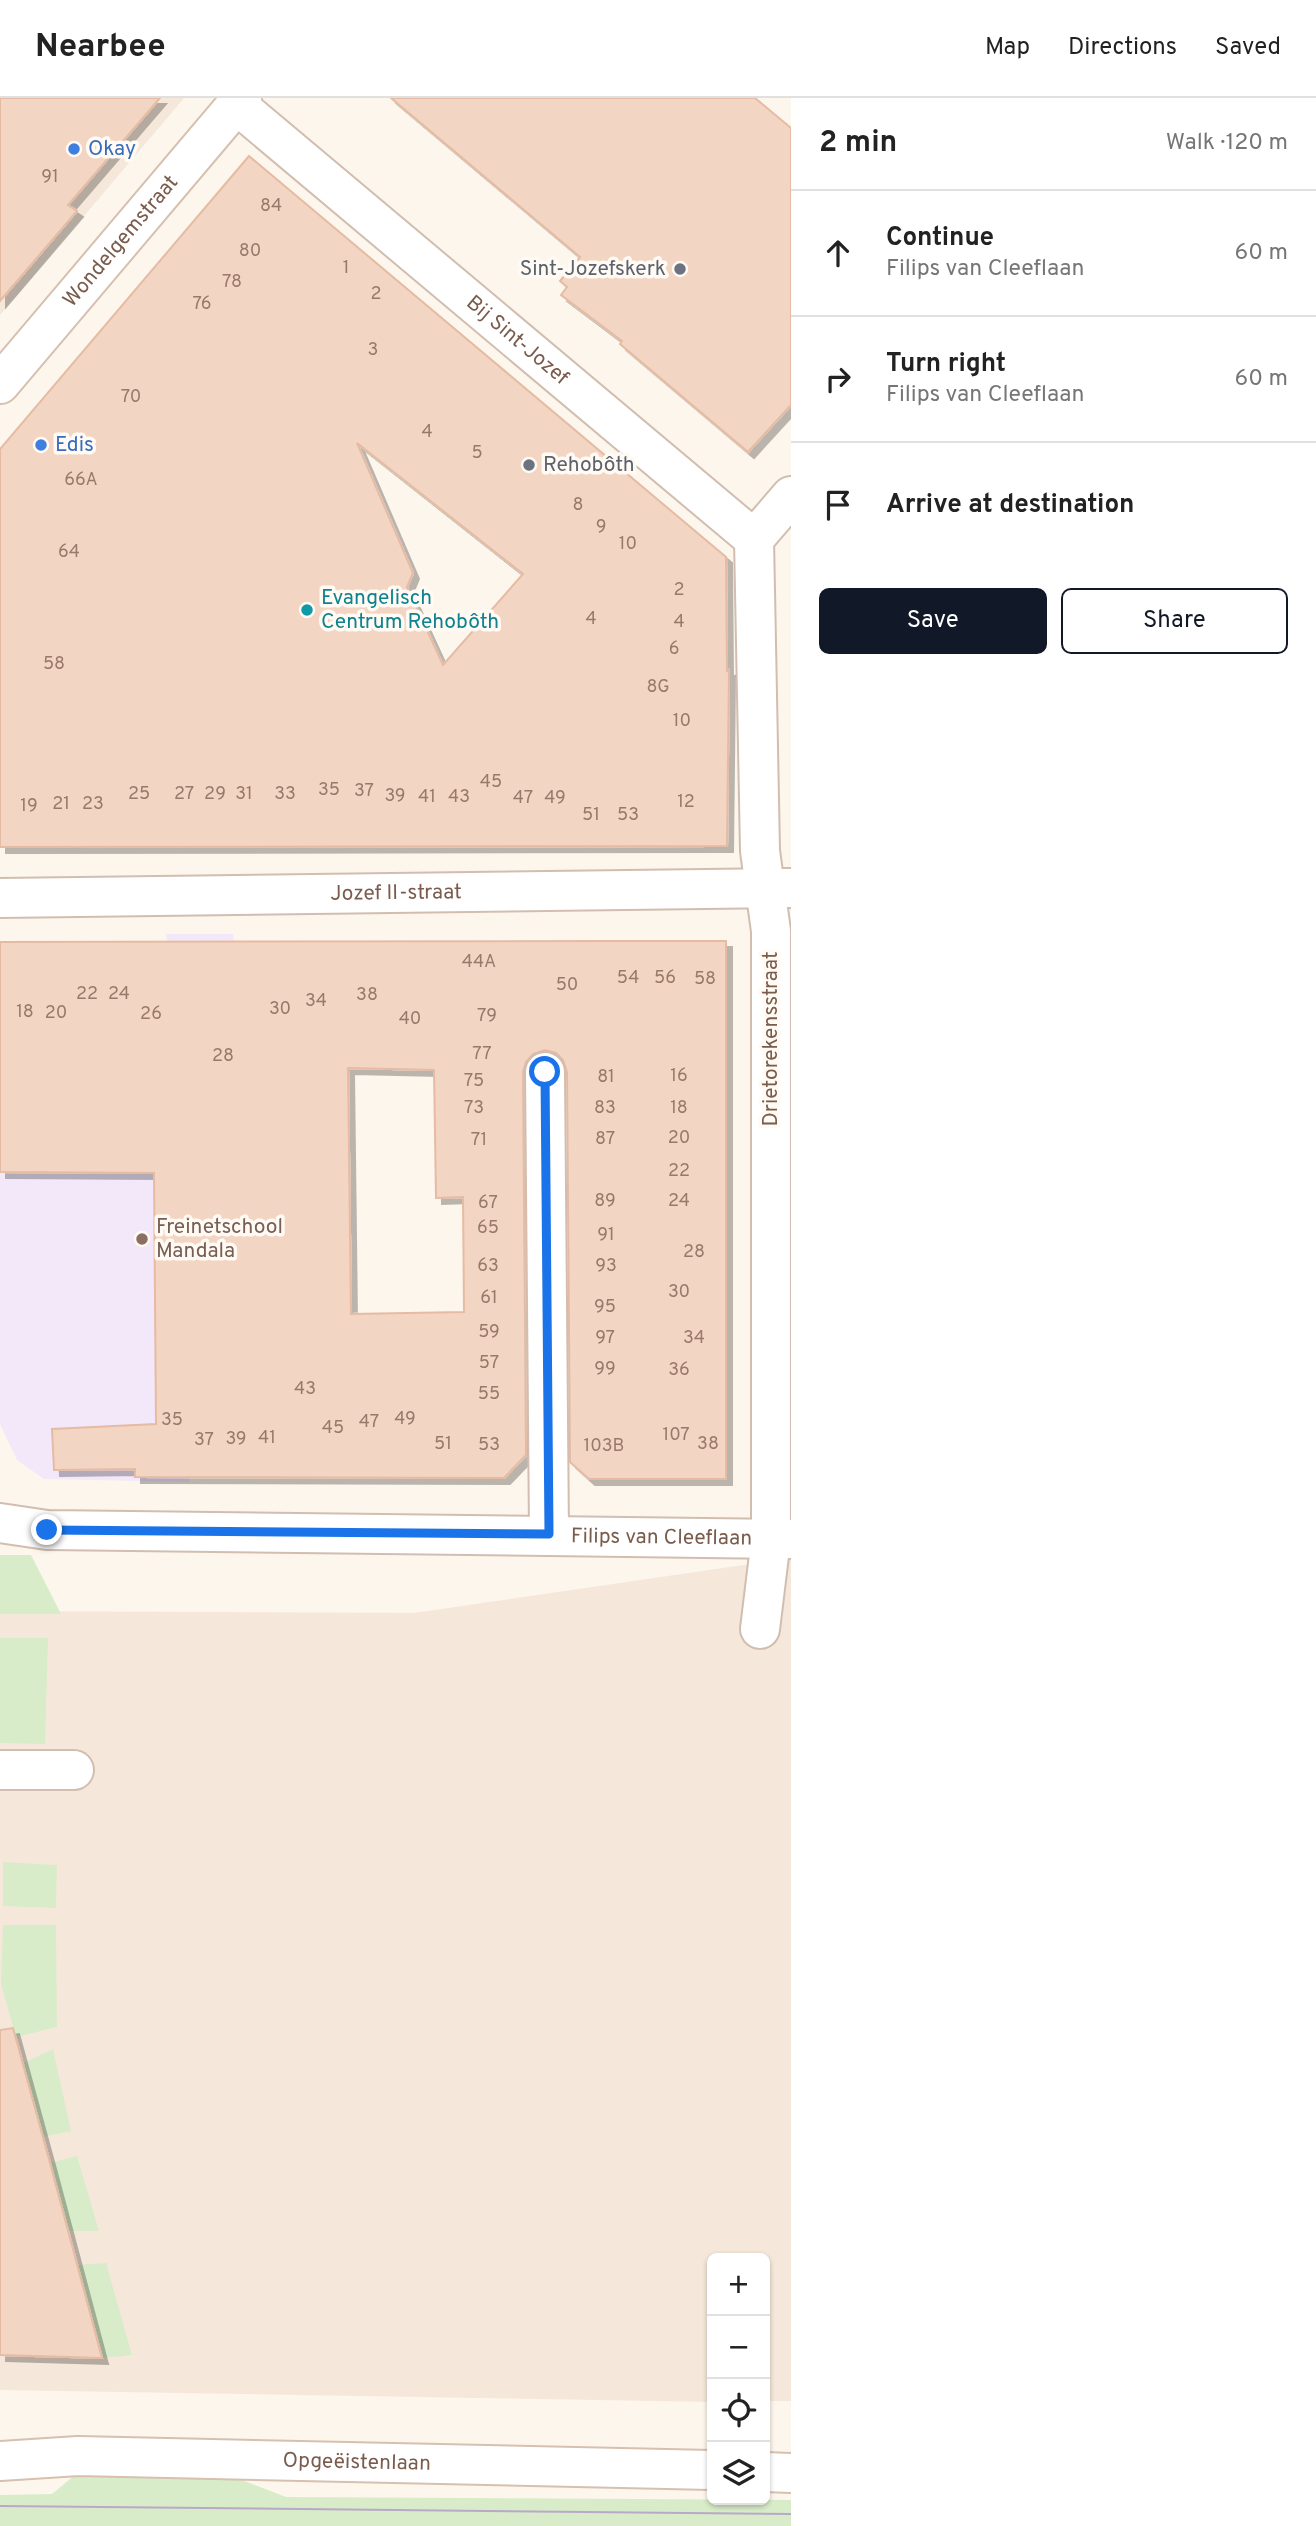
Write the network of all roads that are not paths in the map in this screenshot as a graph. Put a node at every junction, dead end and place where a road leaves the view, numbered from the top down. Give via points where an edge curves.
1 (240, 102) edge
2 (0, 384) edge
3 (791, 496) edge
4 (754, 539) junction
5 (778, 889) edge
6 (0, 898) edge
7 (545, 1072) dead end
8 (0, 1523) edge
9 (549, 1534) junction
10 (781, 1539) edge
11 (760, 1629) dead end
12 (0, 1770) edge
13 (74, 1770) dead end
14 (0, 2461) edge
15 (707, 2470) edge
16 (770, 2472) edge
17 (791, 2473) edge

1 - 2 street, Wondelgemstraat
1 - 4 street, Bij Sint-Jozef
3 - 4 street
4 - 5 street, Drietorekensstraat via 760,852
5 - 6 street, Jozef II-straat
5 - 10 street, Drietorekensstraat via 771,931
7 - 9 street, Filips van Cleeflaan
8 - 9 street, Filips van Cleeflaan via 47,1530
9 - 10 street, Filips van Cleeflaan
10 - 11 street, Filips van Cleeflaan
12 - 13 street
14 - 15 street, Opgeëistenlaan via 78,2456
16 - 17 street

